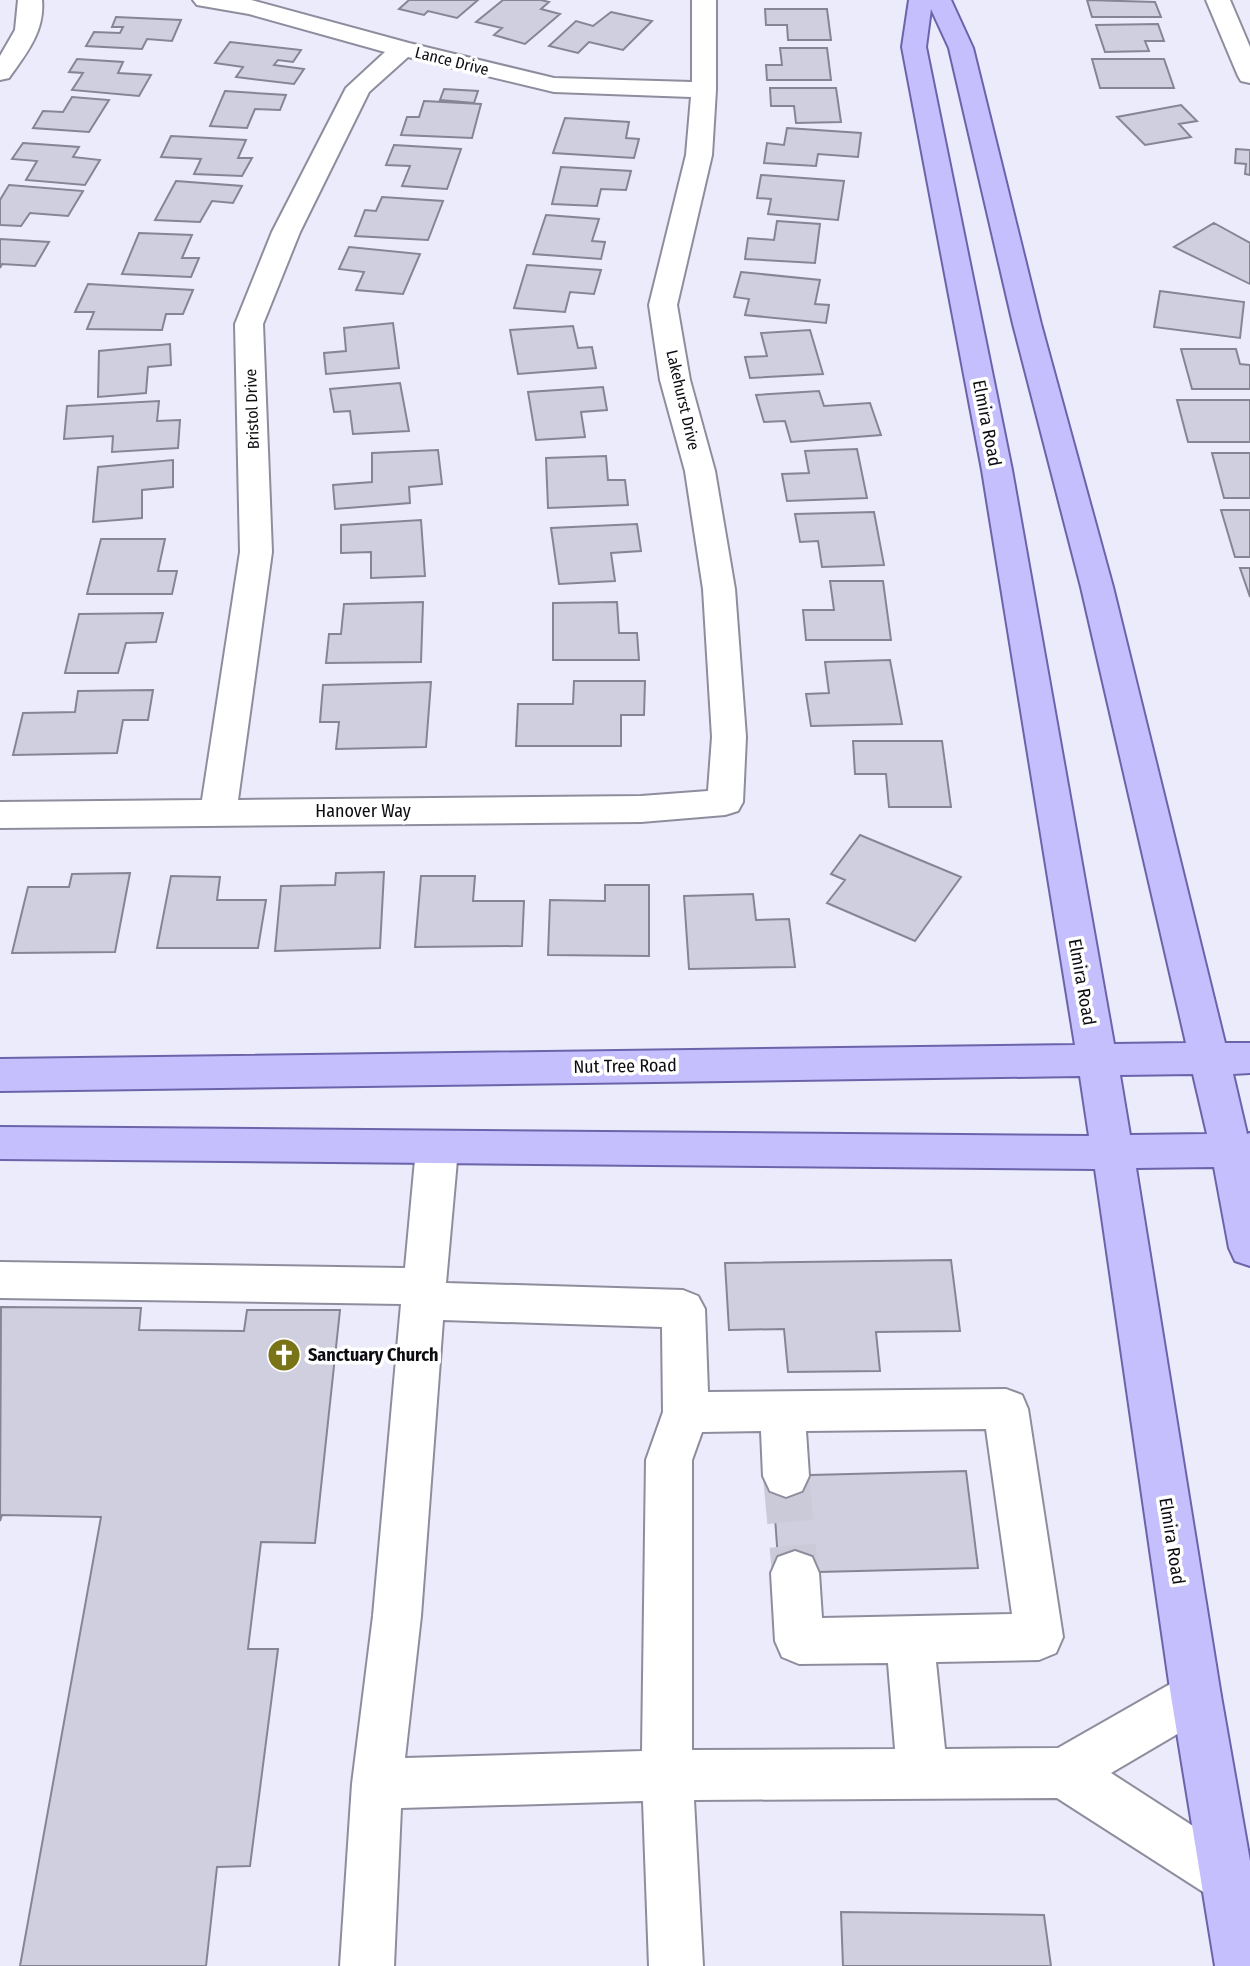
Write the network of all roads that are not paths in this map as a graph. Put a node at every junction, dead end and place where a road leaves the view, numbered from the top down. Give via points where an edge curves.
1 (30, 0) edge
2 (205, 0) edge
3 (704, 0) edge
4 (921, 0) edge
5 (939, 0) edge
6 (1218, 0) edge
7 (403, 49) junction
8 (0, 73) edge
9 (1250, 76) edge
10 (704, 90) junction
11 (725, 802) joint
12 (218, 812) junction
13 (0, 815) edge
14 (1250, 1058) edge
15 (1210, 1059) junction
16 (1096, 1060) junction
17 (0, 1075) edge
18 (0, 1143) edge
19 (437, 1149) junction
20 (1241, 1150) edge
21 (1112, 1152) junction
22 (1250, 1248) edge
23 (0, 1280) edge
24 (424, 1294) junction
25 (782, 1411) junction
26 (686, 1412) junction
27 (786, 1476) tunnel mouth
28 (795, 1573) tunnel mouth
29 (910, 1639) junction
30 (1196, 1696) junction
31 (922, 1773) junction
32 (1063, 1773) junction
33 (667, 1775) junction
34 (377, 1784) junction
35 (1238, 1890) edge
36 (367, 1966) edge
37 (676, 1966) edge
38 (1242, 1966) edge

1 - 8 street via 25,37
2 - 7 street, Lance Drive via 251,7
3 - 10 street, Lakehurst Drive
4 - 16 main road, Elmira Road via 914,47 997,470
5 - 15 main road via 961,47
6 - 9 street
7 - 10 street, Lance Drive via 554,85
7 - 12 street, Bristol Drive via 359,88 286,232 249,324 256,552
10 - 11 street, Lakehurst Drive via 699,155 663,305 675,380 700,471 719,589 729,737
11 - 12 street, Hanover Way via 641,809
12 - 13 street, Hanover Way
14 - 15 main road, Nut Tree Road
15 - 16 main road, Nut Tree Road
15 - 20 main road
16 - 17 main road, Nut Tree Road
16 - 21 main road, Elmira Road
18 - 19 main road
19 - 21 main road
19 - 24 street
20 - 21 main road
20 - 22 main road
21 - 30 main road, Elmira Road
23 - 24 street
24 - 26 street via 683,1309
24 - 34 street via 397,1616
25 - 26 street
25 - 27 street
25 - 29 street via 1006,1409 1040,1637
26 - 33 street via 669,1460
28 - 29 street via 799,1641
29 - 31 street
30 - 32 street
30 - 35 main road, Elmira Road
31 - 32 street
31 - 33 street
32 - 35 street via 1128,1812
33 - 34 street
33 - 37 street
34 - 36 street
35 - 38 main road, Elmira Road

